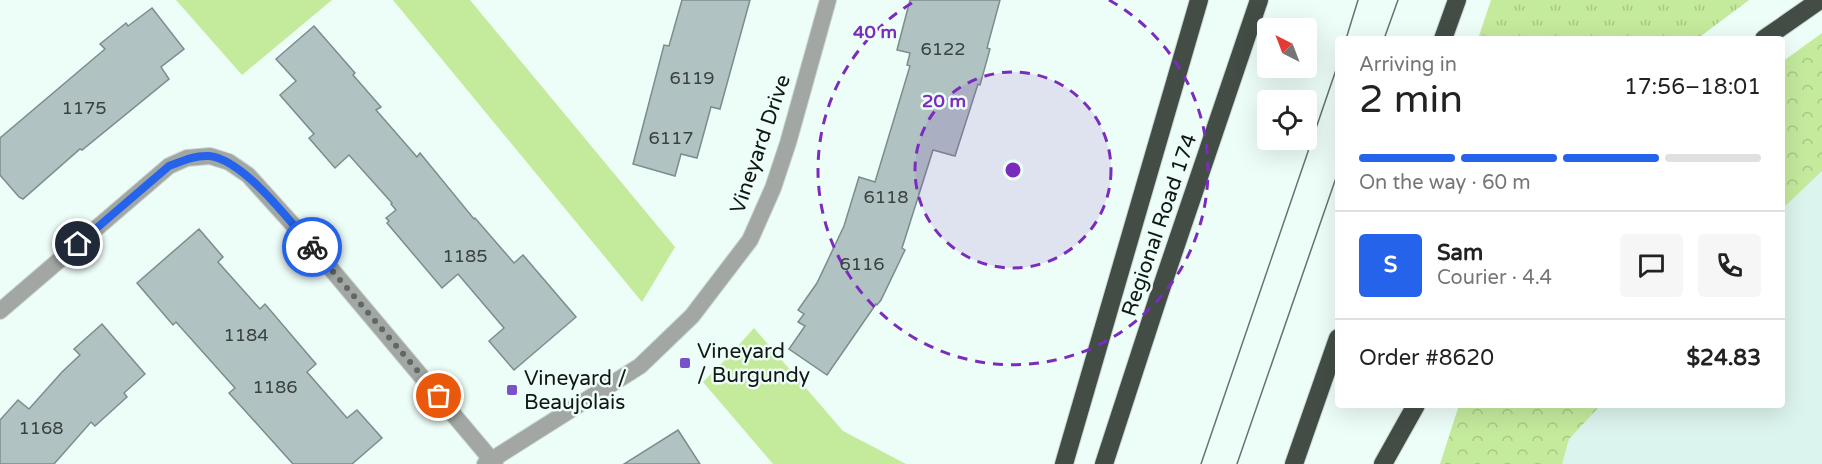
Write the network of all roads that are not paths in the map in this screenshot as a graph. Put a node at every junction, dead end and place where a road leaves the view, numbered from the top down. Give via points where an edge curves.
1 (828, 0) edge
2 (1199, 0) edge
3 (1259, 0) edge
4 (1457, 0) edge
5 (1820, 0) edge
6 (1444, 36) edge
7 (1768, 36) edge
8 (0, 311) edge
9 (1335, 347) edge
10 (1414, 408) edge
11 (490, 463) edge
12 (1064, 464) edge
13 (1104, 464) edge
14 (1294, 464) edge
15 (1383, 464) edge

1 - 11 street, Vineyard Drive via 788,143 750,240 692,316 640,366
2 - 12 highway
3 - 13 highway, Regional Road 174
4 - 6 highway
5 - 7 highway
8 - 11 street via 169,166 187,158 220,159 248,175 305,238
9 - 14 highway
10 - 15 highway

